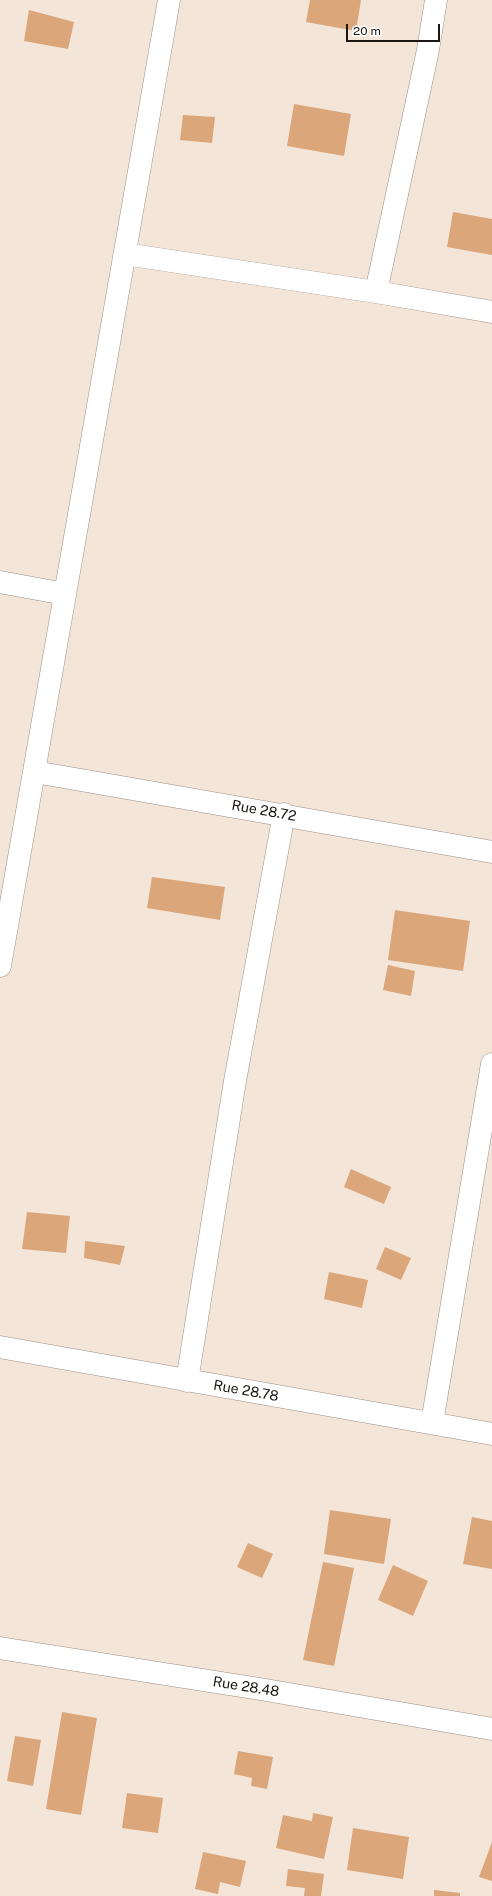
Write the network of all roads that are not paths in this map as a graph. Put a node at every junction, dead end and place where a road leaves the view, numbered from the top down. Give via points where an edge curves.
1 (169, 0) edge
2 (436, 0) edge
3 (124, 254) junction
4 (376, 292) junction
5 (492, 312) edge
6 (0, 582) edge
7 (65, 594) junction
8 (35, 772) junction
9 (284, 814) junction
10 (492, 852) edge
11 (0, 966) edge
12 (492, 1064) edge
13 (0, 1347) edge
14 (187, 1380) junction
15 (432, 1422) junction
16 (492, 1434) edge
17 (0, 1648) edge
18 (492, 1729) edge

1 - 3 street
2 - 4 street via 428,50
3 - 4 street
3 - 7 street
4 - 5 street
6 - 7 street
7 - 8 street
8 - 9 street, Rue 28.72
8 - 11 street
9 - 10 street, Rue 28.72
9 - 14 street via 235,1081
12 - 15 street
13 - 14 street, Rue 28.78
14 - 15 street, Rue 28.78
15 - 16 street, Rue 28.78
17 - 18 street, Rue 28.48

